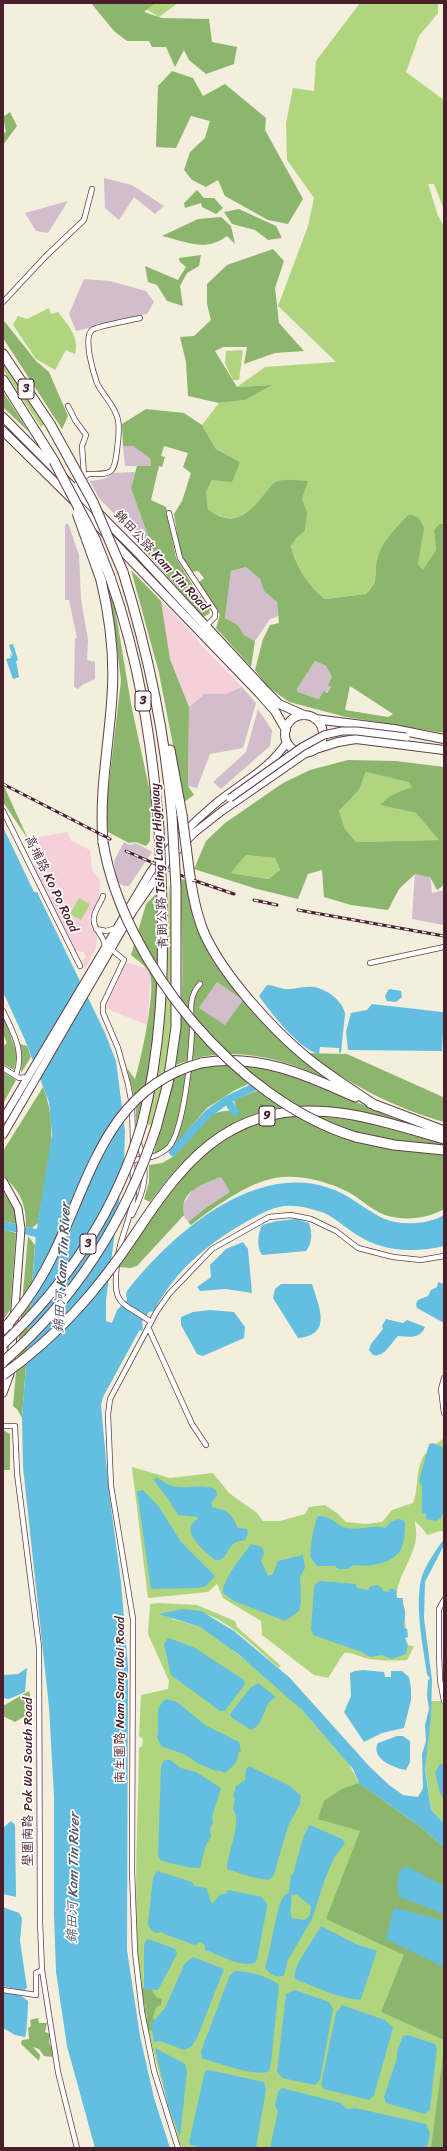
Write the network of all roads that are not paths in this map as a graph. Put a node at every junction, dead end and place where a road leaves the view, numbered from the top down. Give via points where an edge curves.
1 (92, 189) dead end
2 (3, 302) edge
3 (140, 318) dead end
4 (3, 354) edge
5 (3, 380) edge
6 (68, 406) dead end
7 (3, 417) edge
8 (3, 431) edge
9 (54, 461) junction
10 (84, 476) junction
11 (74, 488) junction
12 (169, 513) dead end
13 (206, 626) junction
14 (304, 715) junction
15 (315, 719) junction
16 (159, 720) junction
17 (286, 730) junction
18 (415, 734) junction
19 (444, 739) edge
20 (287, 742) junction
21 (316, 749) junction
22 (444, 750) edge
23 (306, 753) junction
24 (3, 811) edge
25 (203, 816) junction
26 (103, 896) dead end
27 (116, 928) junction
28 (96, 929) junction
29 (444, 947) edge
30 (108, 948) junction
31 (370, 963) dead end
32 (80, 966) dead end
33 (200, 984) dead end
34 (3, 1011) edge
35 (3, 1068) edge
36 (31, 1075) junction
37 (18, 1077) junction
38 (18, 1094) junction
39 (376, 1106) junction
40 (3, 1119) edge
41 (137, 1122) junction
42 (444, 1131) edge
43 (3, 1135) edge
44 (444, 1139) edge
45 (444, 1150) edge
46 (144, 1159) junction
47 (132, 1160) junction
48 (3, 1181) edge
49 (6, 1188) edge
50 (125, 1228) junction
51 (444, 1256) edge
52 (149, 1323) junction
53 (3, 1330) edge
54 (3, 1344) edge
55 (3, 1363) edge
56 (3, 1375) edge
57 (444, 1378) edge
58 (3, 1393) edge
59 (444, 1413) edge
60 (3, 1426) edge
61 (206, 1445) dead end
62 (444, 1600) edge
63 (444, 1701) edge
64 (42, 1970) junction
65 (3, 1990) edge
66 (78, 2148) edge
67 (178, 2148) edge

1 - 2 street via 84,220
3 - 10 street via 97,327 89,336 89,355 95,378 114,409 119,432 116,459 110,472
4 - 16 highway, 青朗公路 Tsing Long Highway / 3, bridge via 50,424 94,502 123,572 138,622
5 - 9 highway, 青朗公路 Tsing Long Highway / 3
6 - 10 street via 86,435 82,446
7 - 11 main road, 錦田公路 Kam Tin Road
8 - 17 main road, 錦田公路 Kam Tin Road via 260,693
9 - 41 highway, 青朗公路 Tsing Long Highway / 3, bridge via 95,539 124,617 142,694 154,766 162,901 160,1028 153,1077
9 - 45 highway, bridge via 88,541 101,580 109,616 113,666 112,696 102,796 103,842 110,879 126,920 152,966 193,1020 230,1059 275,1098 311,1120 356,1137 394,1145
10 - 11 street
11 - 13 main road, 錦田公路 Kam Tin Road
12 - 13 street via 180,558 215,611 214,617
13 - 14 main road, 錦田公路 Kam Tin Road via 275,700
14 - 15 main road
14 - 17 main road via 291,721
15 - 18 main road
15 - 21 main road via 323,734 322,741
16 - 39 highway, bridge via 167,737 196,908 217,957 274,1027 296,1048
16 - 55 highway, 青朗公路 Tsing Long Highway / 3, bridge via 172,816 176,888 176,1027 168,1083 156,1128 131,1194 95,1258 56,1310
17 - 20 main road
18 - 19 main road
18 - 25 main road, bridge via 406,737 346,731 324,735 306,744
20 - 23 main road via 294,750
20 - 25 main road via 274,760
21 - 22 main road via 356,739
21 - 23 main road
23 - 30 main road via 222,811 179,848
24 - 32 street, 高埔路 Ko Po Road
25 - 27 main road via 167,850
26 - 28 street via 94,914
27 - 28 street via 106,931
27 - 30 main road
28 - 30 street
29 - 31 street
30 - 36 main road via 91,971
30 - 41 street via 124,960 102,1011 123,1065
30 - 43 main road via 94,981
33 - 46 street via 191,999 192,1032 189,1060 185,1093 175,1134 165,1150
34 - 37 street via 19,1048
35 - 37 street
36 - 37 street
36 - 38 main road
37 - 38 street via 21,1086
38 - 40 main road
39 - 42 highway
39 - 53 highway, bridge via 308,1076 269,1064 235,1060 201,1063 177,1071 151,1086 115,1123 86,1176 47,1267 24,1304
41 - 46 street
41 - 47 street
41 - 54 highway, 青朗公路 Tsing Long Highway / 3, bridge via 123,1177 93,1236 49,1297
44 - 56 highway, 9, bridge via 347,1114 308,1110 264,1117 224,1134 195,1156 163,1192 101,1283 71,1318
46 - 47 street
46 - 50 street via 146,1176 143,1190
47 - 50 street via 134,1195
48 - 49 main road
49 - 58 main road via 18,1208 21,1238 10,1374
50 - 52 street via 115,1276 117,1295 128,1308
51 - 52 street, 南生圍路 Nam Sang Wai Road via 421,1260 393,1257 358,1248 336,1231 311,1219 292,1215 269,1217 212,1250 169,1294
52 - 61 street via 192,1424
52 - 67 street, 南生圍路 Nam Sang Wai Road via 110,1399 108,1415 112,1486 133,1619 132,1871 135,1952 142,2012 154,2071
57 - 59 street via 440,1389
60 - 64 street, 壆圍南路 Pok Wai South Road via 15,1426 17,1473 39,1647
62 - 63 street via 440,1609 439,1653
64 - 65 street via 36,1973 36,1995
64 - 66 street, 壆圍南路 Pok Wai South Road via 58,2072

